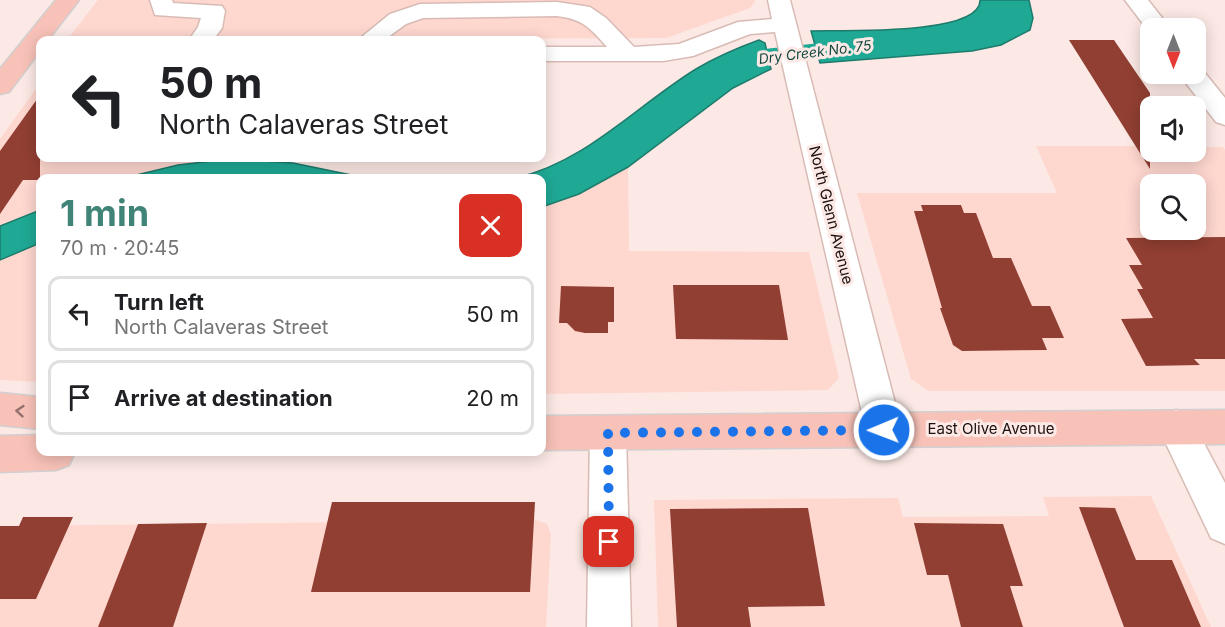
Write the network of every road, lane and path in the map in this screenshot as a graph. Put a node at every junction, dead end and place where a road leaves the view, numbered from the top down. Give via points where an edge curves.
1 (68, 0) edge
2 (160, 0) edge
3 (779, 0) edge
4 (1136, 0) edge
5 (1150, 18) edge
6 (45, 36) edge
7 (204, 36) edge
8 (375, 36) edge
9 (789, 43) junction
10 (33, 54) edge
11 (546, 54) edge
12 (628, 54) junction
13 (1200, 84) edge
14 (0, 86) edge
15 (1225, 117) edge
16 (0, 409) edge
17 (36, 413) edge
18 (1176, 427) junction
19 (1225, 427) edge
20 (884, 430) junction
21 (546, 433) edge
22 (608, 433) junction
23 (36, 453) edge
24 (0, 454) edge
25 (1225, 524) edge
26 (609, 627) edge

1 - 6 main road
2 - 7 street via 163,10 214,11
3 - 9 street, North Glenn Avenue
4 - 5 street
8 - 12 street via 398,19 420,11 557,9 582,12
9 - 12 street via 746,27 684,51
9 - 20 street, North Glenn Avenue
10 - 14 main road
11 - 12 street
13 - 15 street
17 -> 16 main road
18 - 19 main road, East Olive Avenue
18 - 20 main road, East Olive Avenue
18 - 25 street
20 - 22 main road, East Olive Avenue
21 - 22 main road, East Olive Avenue
22 - 26 street
23 - 24 main road

